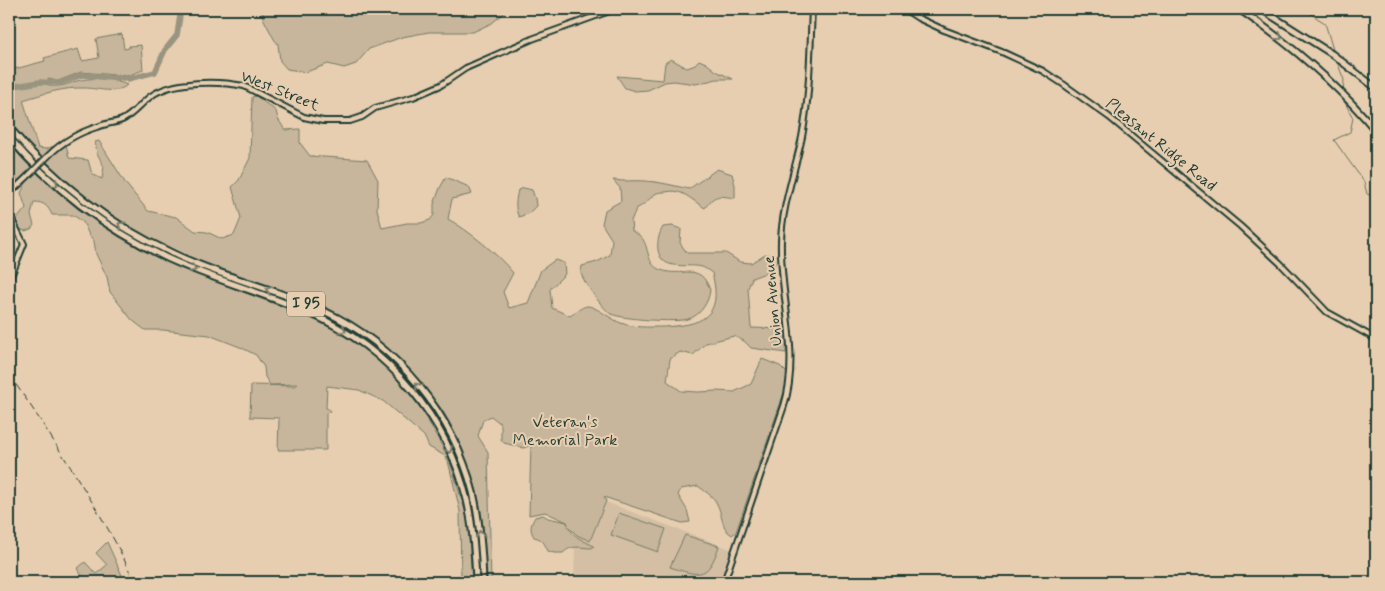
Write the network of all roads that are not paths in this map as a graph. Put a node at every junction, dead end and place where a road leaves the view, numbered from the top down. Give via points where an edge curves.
1 (615, 9) edge
2 (812, 9) edge
3 (904, 9) edge
4 (1239, 9) edge
5 (1261, 9) edge
6 (1376, 88) edge
7 (9, 127) edge
8 (1376, 131) edge
9 (9, 137) edge
10 (9, 194) edge
11 (9, 208) edge
12 (9, 281) edge
13 (1376, 339) edge
14 (476, 582) edge
15 (483, 582) edge
16 (724, 582) edge

1 - 10 street, West Street, bridge via 524,42 466,68 441,85 375,108 356,120 340,122 304,118 244,86 234,84 170,87 151,96 121,121 100,125 59,144
2 - 16 street, Union Avenue via 804,123 781,241 790,380
3 - 13 street, Pleasant Ridge Road via 944,30 1043,71 1063,84 1109,117 1240,226 1327,312
4 -> 8 highway via 1293,48 1335,86
5 - 6 highway via 1328,51
15 -> 7 highway, I 95 via 477,513 462,461 435,408 396,362 363,335 326,312 194,263 126,228 64,183
9 -> 14 highway, I 95 via 68,195 125,236 188,268 321,318 359,340 392,368 428,411 454,459 470,517
11 - 12 street via 24,244

